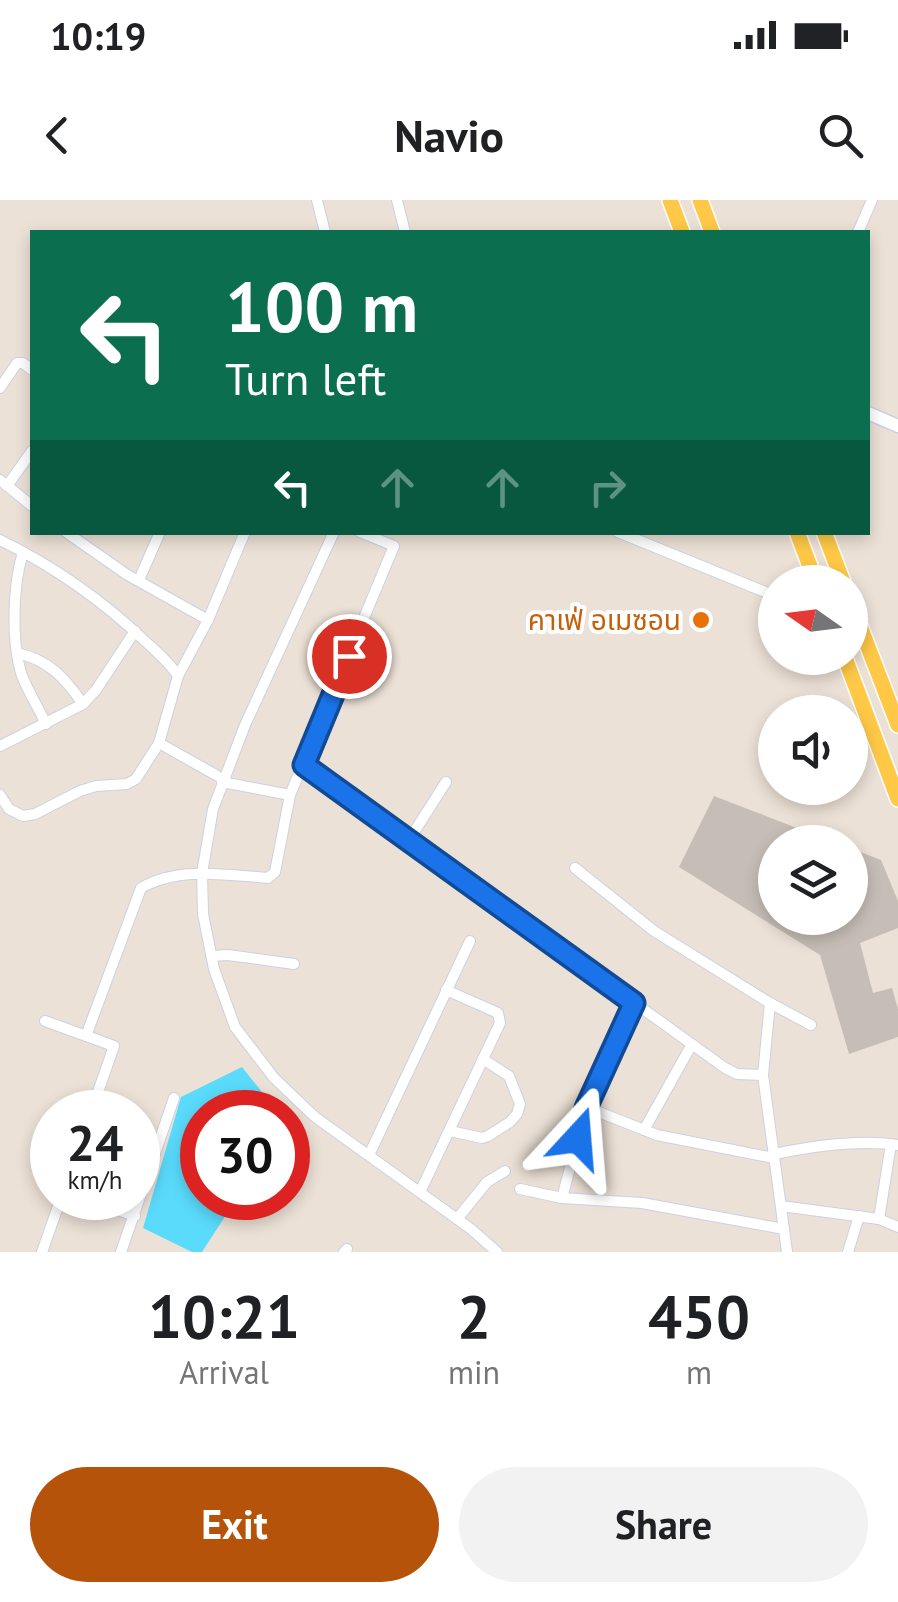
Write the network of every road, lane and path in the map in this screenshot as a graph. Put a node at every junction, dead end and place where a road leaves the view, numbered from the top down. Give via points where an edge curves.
1 (317, 200) edge
2 (397, 200) edge
3 (670, 200) edge
4 (700, 200) edge
5 (872, 200) edge
6 (324, 230) edge
7 (404, 230) edge
8 (681, 230) edge
9 (711, 230) edge
10 (859, 230) edge
11 (30, 368) edge
12 (0, 388) edge
13 (870, 414) edge
14 (898, 426) edge
15 (30, 453) edge
16 (4, 483) edge
17 (30, 504) edge
18 (72, 535) edge
19 (159, 535) edge
20 (244, 535) edge
21 (333, 535) edge
22 (367, 535) edge
23 (625, 535) edge
24 (798, 535) edge
25 (825, 535) edge
26 (0, 540) edge
27 (23, 552) junction
28 (810, 565) edge
29 (837, 565) edge
30 (138, 580) junction
31 (758, 589) edge
32 (208, 620) junction
33 (135, 631) junction
34 (868, 647) edge
35 (17, 654) junction
36 (851, 675) edge
37 (178, 676) junction
38 (83, 704) junction
39 (46, 724) junction
40 (898, 725) edge
41 (159, 742) junction
42 (0, 746) edge
43 (304, 765) junction
44 (223, 781) junction
45 (446, 782) dead end
46 (0, 796) edge
47 (290, 796) junction
48 (898, 799) edge
49 (410, 840) junction
50 (575, 868) dead end
51 (202, 873) junction
52 (470, 941) dead end
53 (212, 956) junction
54 (294, 964) dead end
55 (446, 990) junction
56 (634, 1003) junction
57 (770, 1003) junction
58 (45, 1022) dead end
59 (810, 1025) dead end
60 (86, 1036) junction
61 (692, 1044) junction
62 (483, 1059) junction
63 (762, 1076) junction
64 (99, 1090) edge
65 (174, 1098) dead end
66 (586, 1108) junction
67 (644, 1130) junction
68 (450, 1131) junction
69 (160, 1140) edge
70 (894, 1145) edge
71 (368, 1155) junction
72 (774, 1156) junction
73 (505, 1172) dead end
74 (520, 1189) dead end
75 (420, 1192) junction
76 (562, 1198) junction
77 (781, 1206) junction
78 (859, 1216) junction
79 (879, 1219) junction
80 (53, 1220) edge
81 (133, 1220) edge
82 (457, 1220) junction
83 (898, 1227) edge
84 (784, 1229) junction
85 (42, 1252) edge
86 (121, 1252) edge
87 (496, 1252) edge
88 (787, 1252) edge
89 (848, 1252) edge

1 - 6 street
2 - 7 street
3 - 8 main road
4 - 9 main road
5 - 10 street
11 - 12 street via 17,363
13 - 14 street
15 - 16 street
16 - 17 street
18 - 30 street
19 - 30 street
20 - 32 street
21 - 44 street
22 - 43 street via 394,546
23 - 31 street
24 - 28 main road
25 - 29 main road
26 - 27 street
27 - 33 street
27 - 35 street
30 - 32 street
32 - 37 street
33 - 37 street
33 - 38 street
34 - 40 main road
35 - 38 street via 48,664
35 - 39 street
36 - 48 main road
37 - 41 street
38 - 39 street
39 - 42 street
41 - 44 street
41 - 46 street via 143,772 127,784 96,786 23,816
43 - 47 street
43 - 49 street
44 - 47 street
44 - 51 street
45 - 49 street
47 - 51 street via 275,872 268,878
49 - 56 street
50 - 57 street via 654,932
51 - 53 street
51 - 60 street via 140,888
52 - 55 street
53 - 54 street
53 - 71 street via 235,1027 274,1078
55 - 62 street via 498,1014
55 - 71 street
56 - 61 street
56 - 66 street
57 - 59 street
57 - 63 street
58 - 60 street
60 - 64 street via 114,1046
61 - 63 street via 737,1074
61 - 67 street
62 - 68 street
62 - 68 street via 509,1076 517,1114 488,1136
63 - 72 street
65 - 69 street
66 - 67 street
66 - 76 street
67 - 72 street
68 - 75 street
70 - 72 street via 809,1147
70 - 79 street
71 - 75 street
72 - 77 street
73 - 82 street via 487,1182
74 - 76 street
75 - 82 street
76 - 84 street via 642,1204
77 - 78 street
77 - 84 street
78 - 79 street
78 - 89 street
79 - 83 street
80 - 85 street
81 - 86 street
82 - 87 street
84 - 88 street

